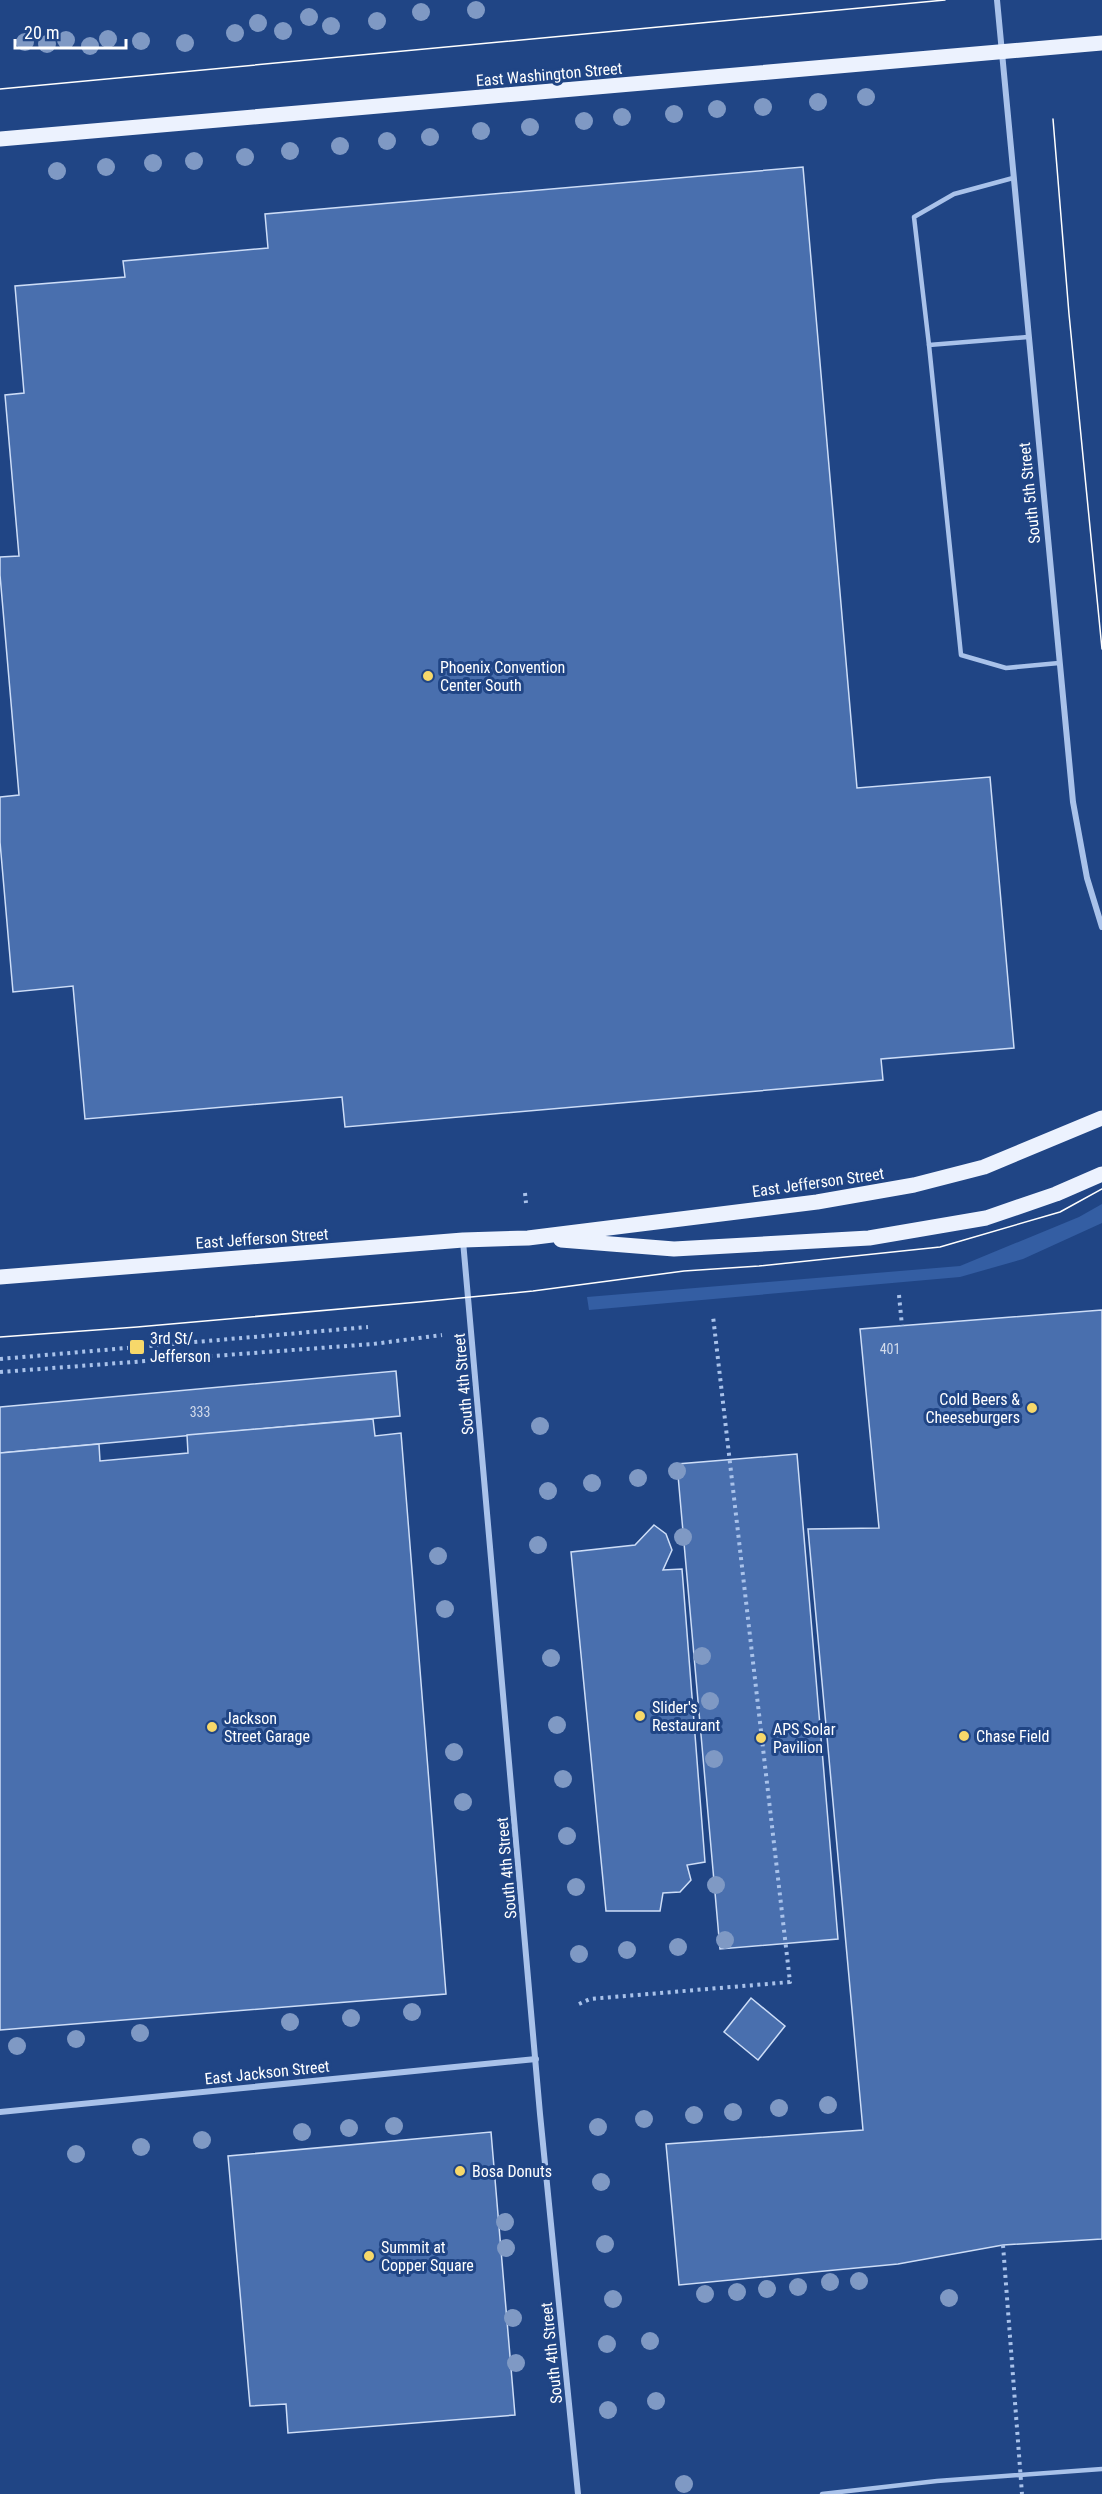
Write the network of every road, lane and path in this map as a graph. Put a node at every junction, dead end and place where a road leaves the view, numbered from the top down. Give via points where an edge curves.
1 (997, 0) edge
2 (1102, 43) edge
3 (1001, 53) junction
4 (0, 139) edge
5 (1013, 178) junction
6 (1028, 337) junction
7 (929, 345) junction
8 (1059, 663) junction
9 (1102, 927) edge
10 (1102, 1118) edge
11 (1102, 1174) edge
12 (525, 1193) dead end
13 (526, 1203) dead end
14 (528, 1238) junction
15 (463, 1240) junction
16 (0, 1277) edge
17 (899, 1294) dead end
18 (712, 1316) dead end
19 (902, 1326) dead end
20 (368, 1327) dead end
21 (442, 1335) dead end
22 (0, 1359) edge
23 (0, 1372) edge
24 (579, 2004) dead end
25 (536, 2059) junction
26 (0, 2112) edge
27 (1003, 2245) dead end
28 (1102, 2469) edge
29 (578, 2494) edge
30 (822, 2494) edge
31 (1022, 2494) edge

1 - 3 street, South 5th Street
2 - 3 main road, East Washington Street
3 - 4 main road, East Washington Street
3 - 5 street, South 5th Street
5 - 6 street, South 5th Street
5 - 7 lane via 954,194 914,217
6 - 7 lane
6 - 8 street, South 5th Street
7 - 8 lane via 961,655 1006,668
8 - 9 street, South 5th Street via 1073,802 1087,878
10 - 14 main road, East Jefferson Street via 984,1167 914,1185 817,1202
11 - 14 main road, East Jefferson Street via 986,1218 869,1238 674,1249
12 - 13 path
14 - 15 main road, East Jefferson Street
15 - 16 main road, East Jefferson Street
15 - 25 street, South 4th Street
17 - 19 path
18 - 24 path via 790,1982 590,1999
20 - 22 path
21 - 23 path via 373,1344
25 - 26 street, East Jackson Street
25 - 29 street, South 4th Street
27 - 31 path, bridge
28 - 30 lane

